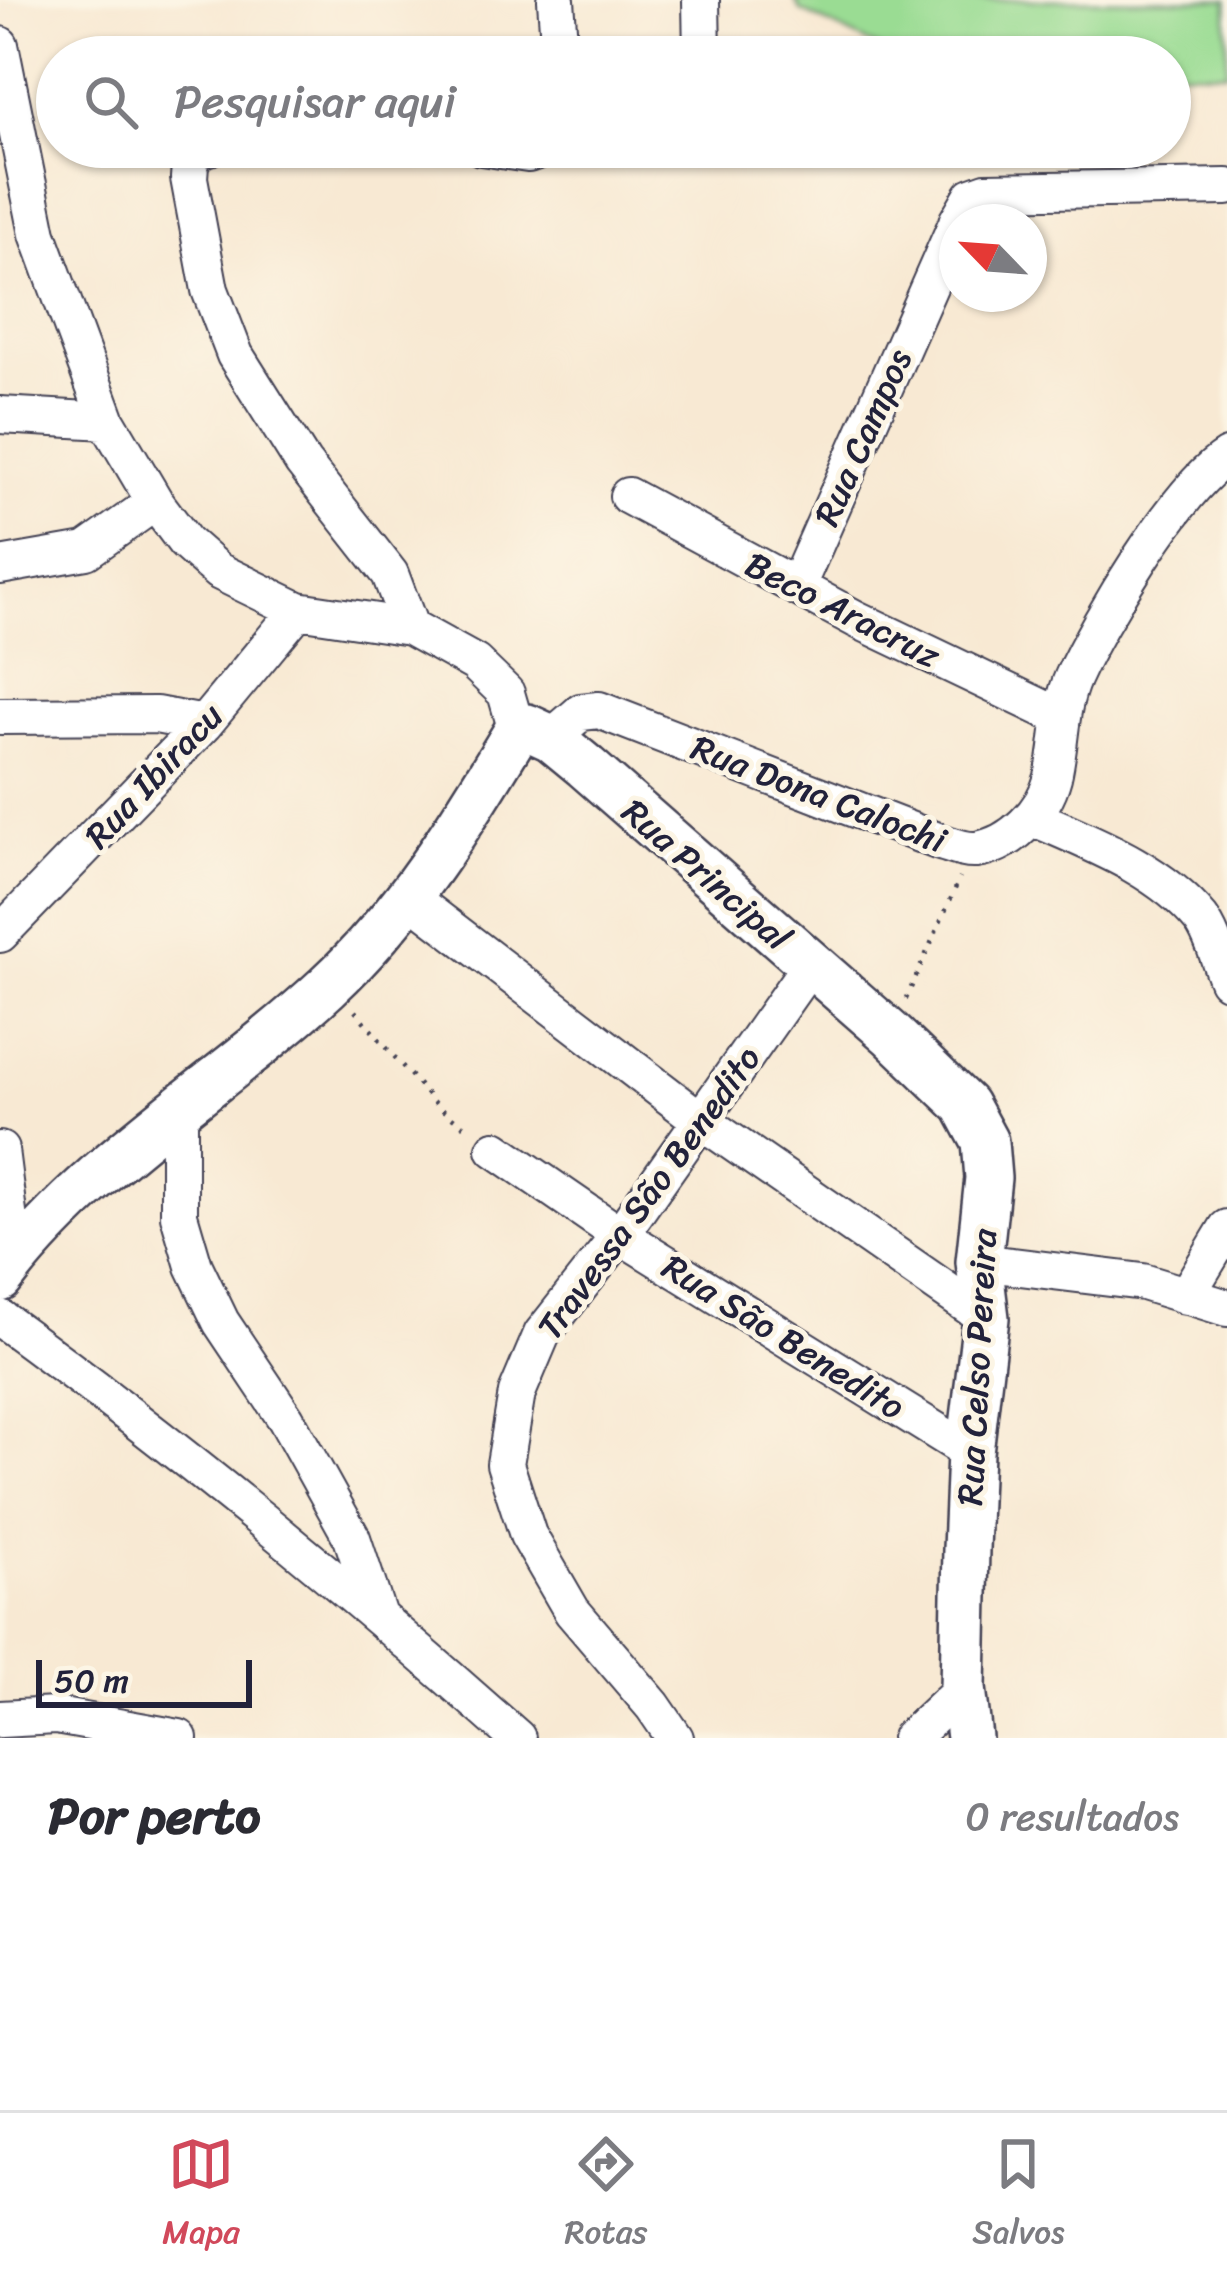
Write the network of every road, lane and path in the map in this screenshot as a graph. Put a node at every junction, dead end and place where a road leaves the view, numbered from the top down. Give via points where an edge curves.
1 (556, 0) edge
2 (700, 0) edge
3 (559, 36) edge
4 (701, 36) edge
5 (0, 45) edge
6 (190, 168) edge
7 (1227, 187) edge
8 (967, 204) edge
9 (939, 263) edge
10 (0, 415) edge
11 (107, 421) junction
12 (1227, 458) edge
13 (628, 496) dead end
14 (155, 502) junction
15 (0, 566) edge
16 (797, 586) junction
17 (298, 610) junction
18 (410, 627) junction
19 (0, 716) edge
20 (1061, 717) junction
21 (204, 724) junction
22 (534, 734) junction
23 (1032, 817) junction
24 (972, 851) junction
25 (409, 897) junction
26 (0, 934) edge
27 (810, 965) junction
28 (1227, 980) edge
29 (331, 983) junction
30 (890, 1034) junction
31 (179, 1107) junction
32 (700, 1119) junction
33 (495, 1149) joint
34 (0, 1150) edge
35 (1227, 1228) edge
36 (620, 1235) junction
37 (979, 1262) junction
38 (7, 1270) edge
39 (1186, 1296) junction
40 (1227, 1308) edge
41 (0, 1318) edge
42 (986, 1318) junction
43 (970, 1452) junction
44 (377, 1613) junction
45 (963, 1688) junction
46 (0, 1718) edge
47 (178, 1738) edge
48 (517, 1738) edge
49 (675, 1738) edge
50 (910, 1738) edge
51 (969, 1738) edge

1 - 3 street
2 - 4 street
5 - 11 street via 38,235
6 - 18 street via 210,290 235,355 303,464 390,574
7 - 8 street, Rua Campos via 986,191
9 - 16 street, Rua Campos
10 - 11 street
11 - 14 street
12 - 20 street via 1191,487 1099,624
13 - 16 street, Beco Aracruz
14 - 15 street via 86,551
14 - 17 street via 218,571
16 - 20 street, Beco Aracruz
17 - 18 street
17 - 21 street, Rua Ibiracu
18 - 22 street via 476,663
19 - 21 street via 170,716
20 - 23 street via 1052,781
21 - 26 street, Rua Ibiracu
22 - 24 street, Rua Dona Calochi via 599,710
22 - 25 street
22 - 27 street, Rua Principal
23 - 24 street, Rua Dona Calochi via 998,844
23 - 28 street via 1162,883 1204,922
24 - 30 path
25 - 29 street
25 - 32 street
27 - 30 street, Rua Principal
27 - 32 street, Travessa São Benedito
29 - 31 street
29 - 33 path via 437,1106
30 - 37 street, Rua Celso Pereira via 965,1105 985,1142
31 - 38 street via 93,1179
31 - 44 street via 179,1215 194,1266 352,1538
32 - 36 street, Travessa São Benedito
32 - 42 street
33 - 36 street, Rua São Benedito
34 - 38 street
35 - 39 street
36 - 43 street, Rua São Benedito
36 - 49 street, Travessa São Benedito via 542,1334 517,1393 505,1465 528,1535 572,1611
37 - 39 street via 1143,1282
37 - 42 street, Rua Celso Pereira
39 - 40 street
41 - 44 street via 152,1429
42 - 43 street, Rua Celso Pereira
43 - 45 street, Rua Celso Pereira
44 - 48 street
45 - 50 street
45 - 51 street, Rua Celso Pereira
46 - 47 street via 56,1717

